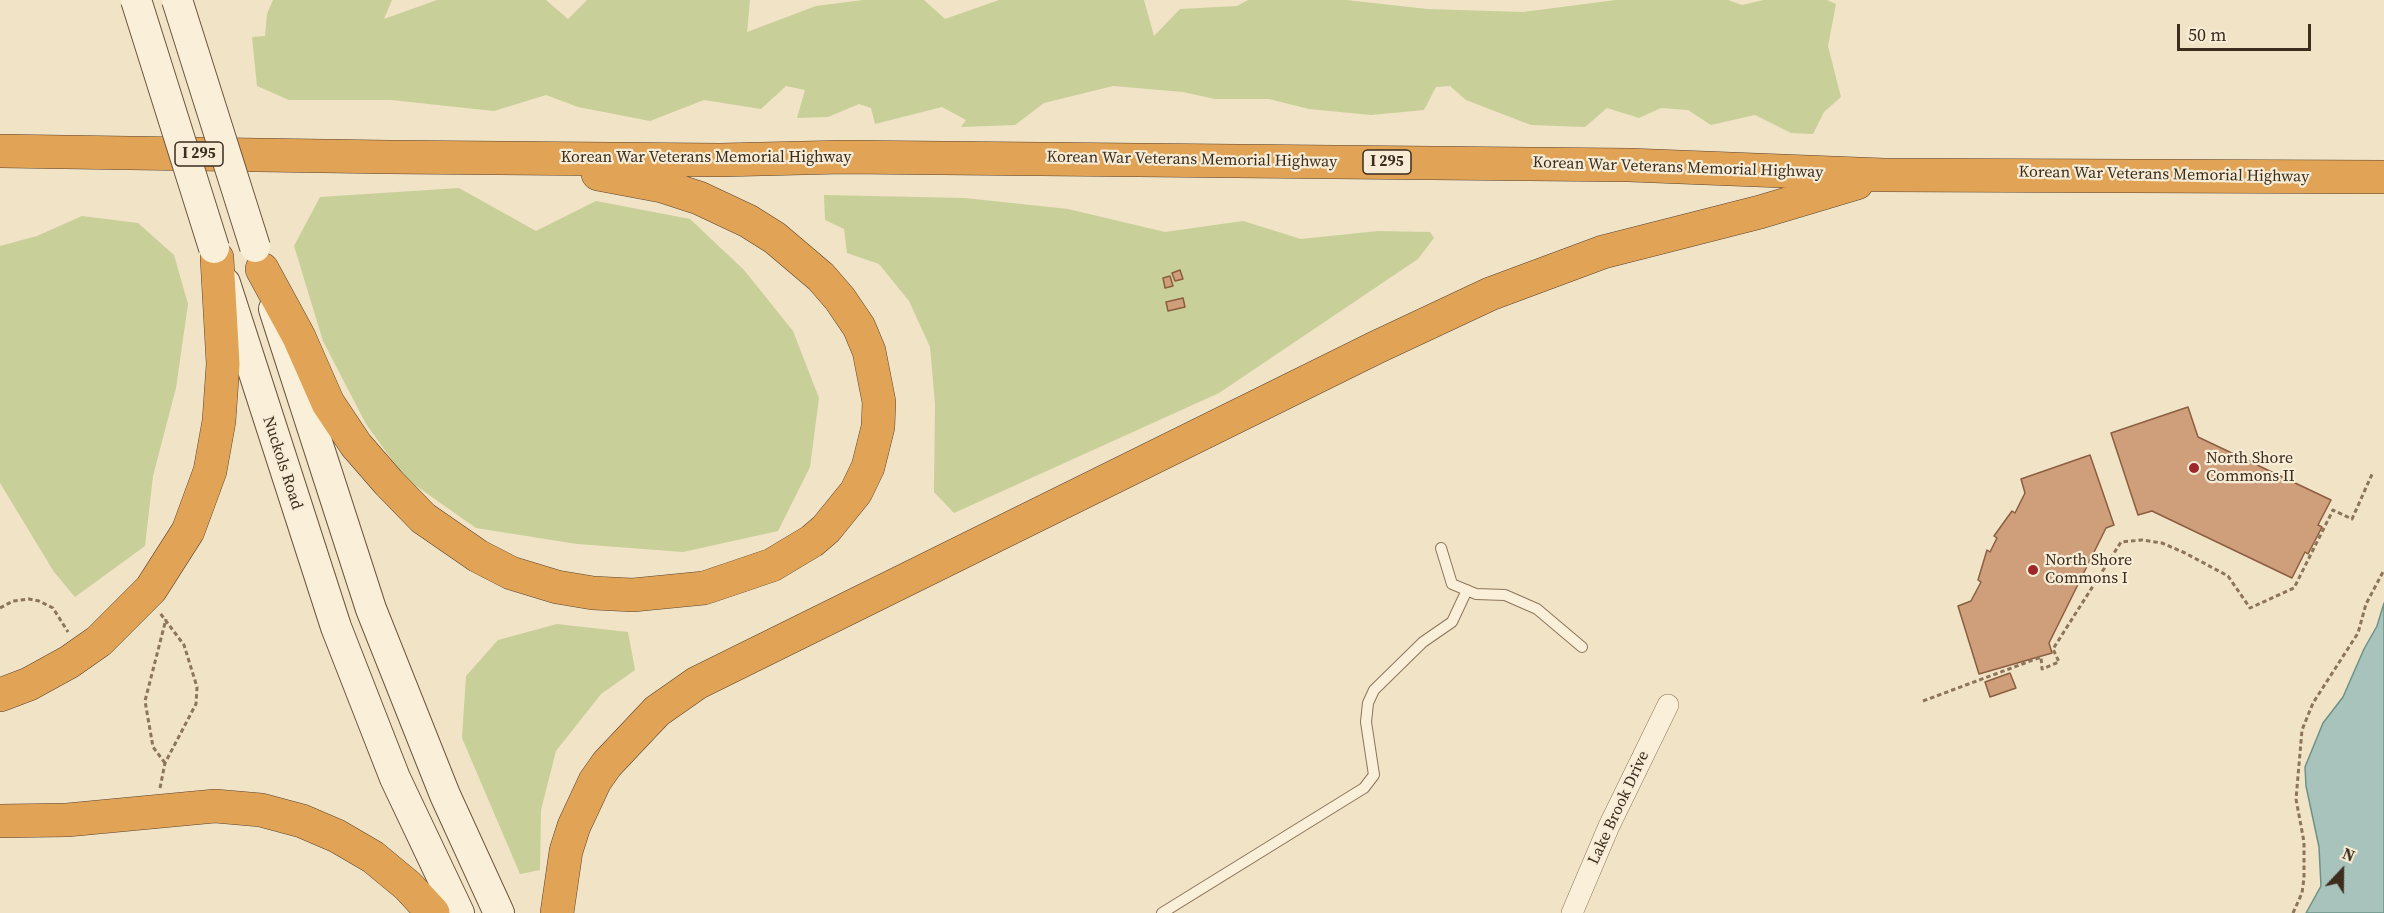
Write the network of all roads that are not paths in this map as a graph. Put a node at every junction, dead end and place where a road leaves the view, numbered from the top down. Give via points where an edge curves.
1 (136, 0) edge
2 (177, 0) edge
3 (3, 151) edge
4 (389, 157) junction
5 (1884, 175) junction
6 (2384, 177) edge
7 (216, 253) junction
8 (259, 258) junction
9 (1441, 548) dead end
10 (1467, 590) junction
11 (1582, 647) dead end
12 (0, 695) edge
13 (1668, 705) dead end
14 (0, 821) edge
15 (433, 913) edge
16 (459, 913) edge
17 (499, 913) edge
18 (557, 913) edge
19 (1162, 913) edge
20 (1572, 913) edge

1 - 7 main road, Nuckols Road, bridge
2 - 8 main road, bridge
3 - 4 highway, Korean War Veterans Memorial Highway / I 295
4 - 5 highway, Korean War Veterans Memorial Highway / I 295 via 855,157 1605,165
4 - 8 highway via 586,172 662,186 720,207 790,249 849,310 869,351 877,380 875,446 856,492 838,516 812,541 782,560 704,588 633,595 593,593 511,573 430,523 356,445 328,403
5 - 6 highway, Korean War Veterans Memorial Highway / I 295
5 - 18 highway via 1603,252 1490,294 697,683 657,711 594,781 566,851
7 - 12 highway via 223,364 219,421 210,471 155,608 29,684
7 - 16 main road, Nuckols Road via 336,627 395,778
8 - 17 main road via 371,609 445,795
9 - 10 lane via 1452,584
10 - 11 lane via 1505,595 1537,609
10 - 19 lane via 1452,622 1423,642 1374,690 1366,722 1374,775 1364,788
13 - 20 street, Lake Brook Drive
14 - 15 highway via 67,820 215,806 261,810 302,821 373,857

